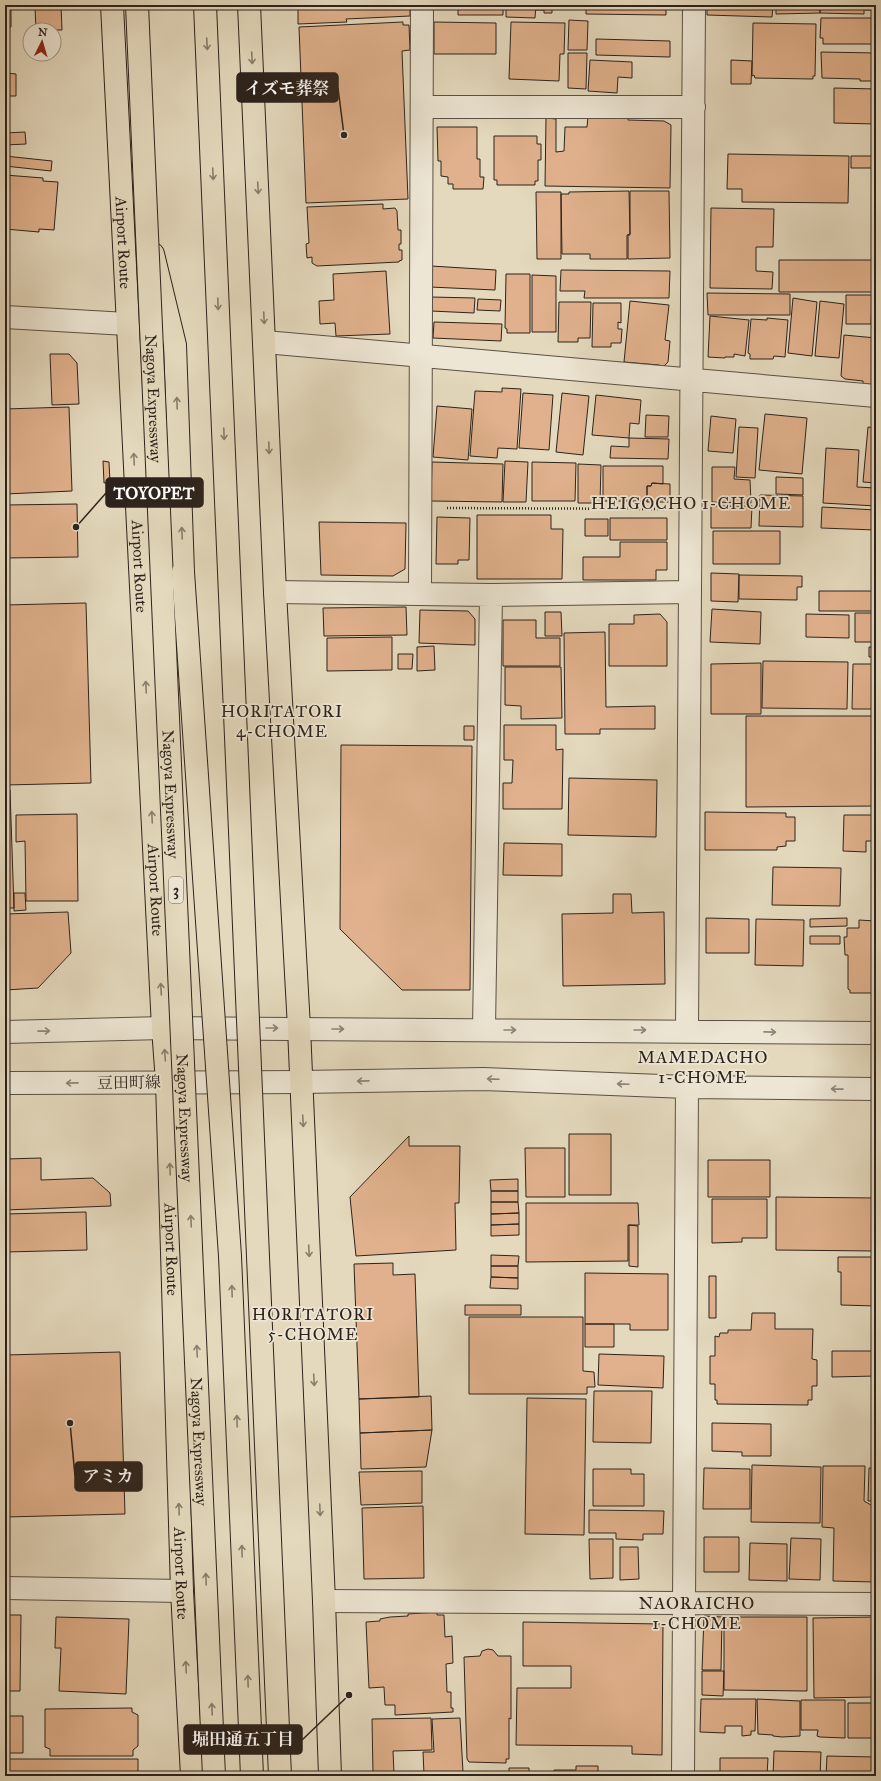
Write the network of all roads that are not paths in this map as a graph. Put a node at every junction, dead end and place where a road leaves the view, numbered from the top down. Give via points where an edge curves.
1 (112, 5) edge
2 (137, 5) edge
3 (205, 5) edge
4 (250, 5) edge
5 (422, 5) edge
6 (694, 5) edge
7 (422, 107) junction
8 (694, 107) junction
9 (147, 231) junction
10 (5, 317) edge
11 (127, 324) junction
12 (265, 342) junction
13 (421, 356) junction
14 (693, 380) junction
15 (876, 396) edge
16 (275, 592) junction
17 (690, 592) junction
18 (420, 594) junction
19 (491, 595) junction
20 (163, 1028) junction
21 (299, 1028) junction
22 (484, 1030) junction
23 (687, 1031) junction
24 (5, 1032) edge
25 (876, 1033) edge
26 (167, 1082) junction
27 (301, 1082) junction
28 (5, 1084) edge
29 (687, 1086) junction
30 (876, 1089) edge
31 (5, 1588) edge
32 (182, 1591) junction
33 (324, 1601) junction
34 (684, 1603) junction
35 (876, 1604) edge
36 (192, 1776) edge
37 (214, 1776) edge
38 (252, 1776) edge
39 (280, 1776) edge
40 (330, 1776) edge
41 (683, 1776) edge

1 - 11 main road, Airport Route
2 - 9 main road, Nagoya Expressway / 3, bridge
3 -> 39 main road, bridge
4 -> 12 main road
5 - 7 street
6 - 8 street
7 - 8 street
7 - 13 street
8 - 14 street
37 -> 9 main road, Nagoya Expressway / 3, bridge
38 -> 9 main road, bridge via 230,1256 183,572 175,345
10 - 11 street
20 -> 11 main road, Airport Route
12 - 13 street
12 -> 16 main road
13 - 14 street
13 - 18 street
14 - 15 street
14 - 17 street
16 - 18 street
16 - 21 main road
17 - 19 street
17 - 23 street
18 - 19 street
19 - 22 street
20 -> 21 street
24 -> 20 street
26 -> 20 main road, Airport Route
21 -> 22 street
21 - 27 main road
22 -> 23 street
23 -> 25 street
26 - 27 street, 豆田町線
26 -> 28 street, 豆田町線
32 -> 26 main road, Airport Route
29 -> 27 street, 豆田町線 via 483,1079
27 -> 33 main road
30 -> 29 street, 豆田町線
29 - 34 street
31 - 32 street
36 -> 32 main road, Airport Route
33 - 34 street
33 - 40 main road
34 - 35 street
34 - 41 street

